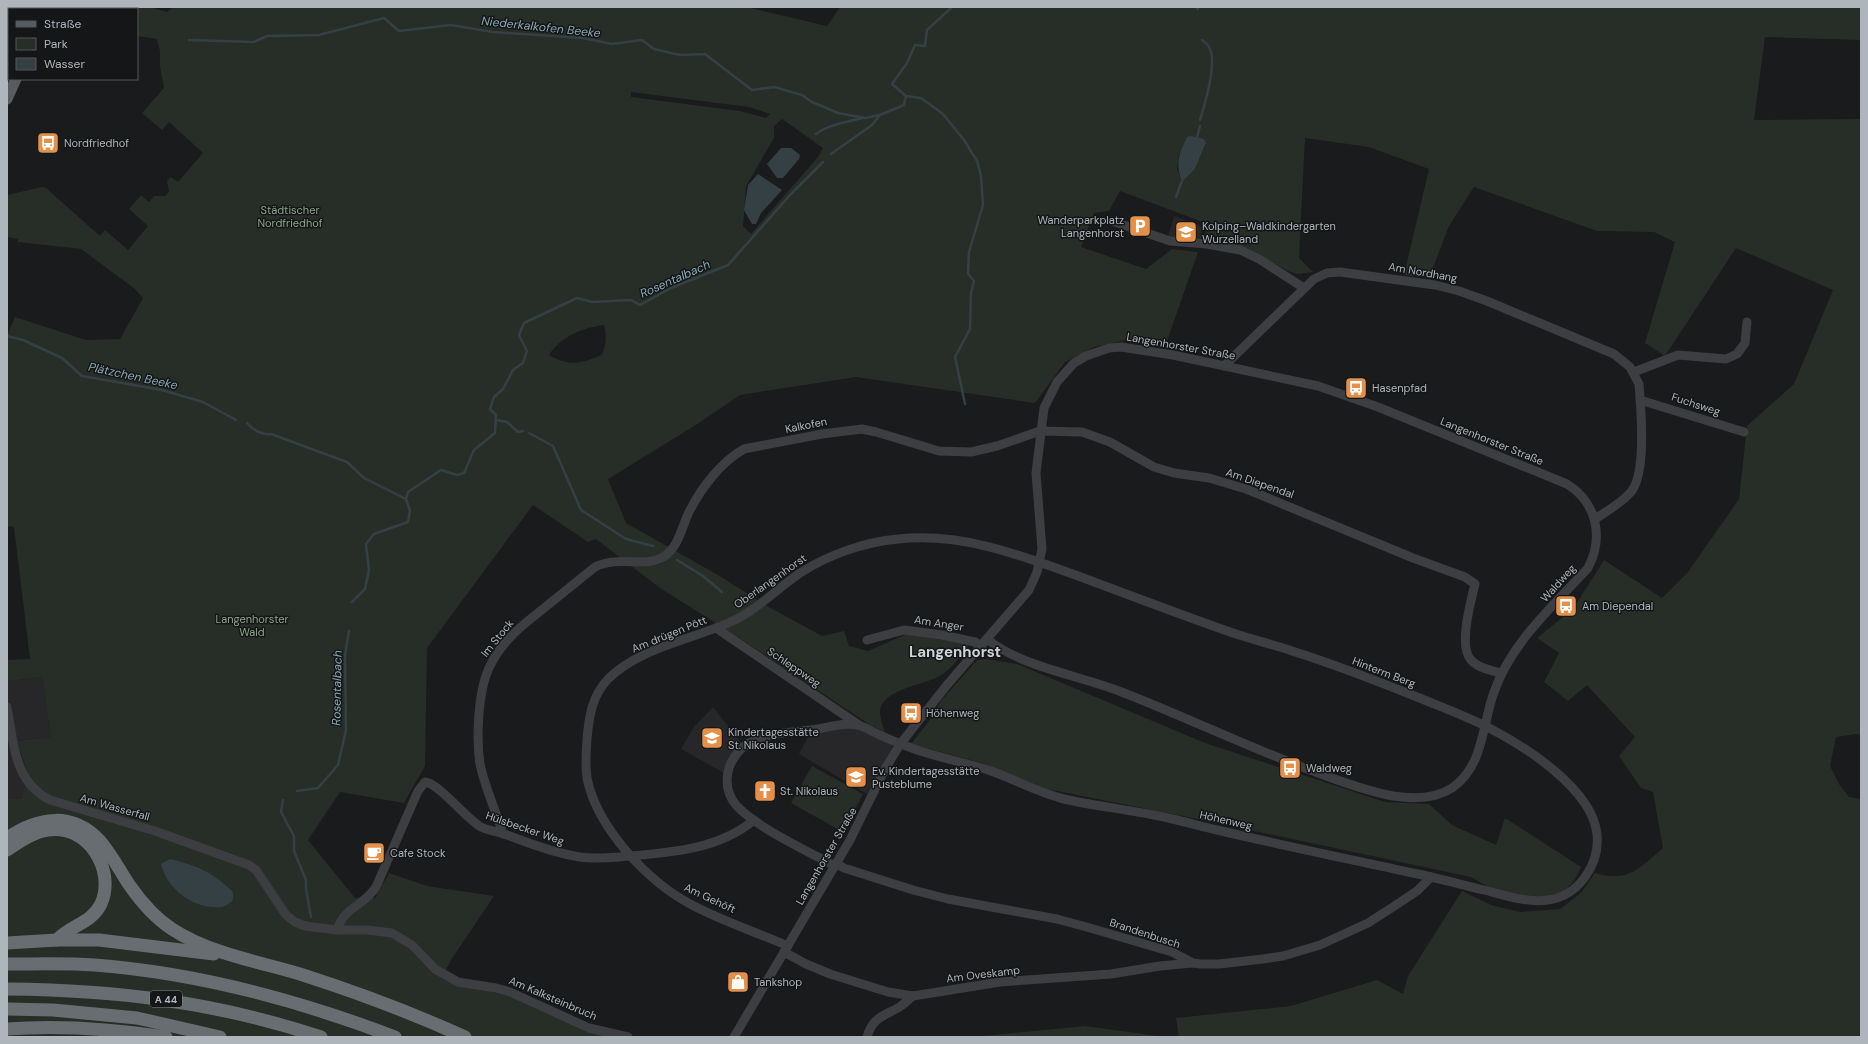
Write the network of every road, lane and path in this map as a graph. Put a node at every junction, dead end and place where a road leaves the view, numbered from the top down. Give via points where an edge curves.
1 (16, 80) edge
2 (7, 99) edge
3 (1115, 222) dead end
4 (1304, 288) junction
5 (1747, 322) dead end
6 (1224, 366) junction
7 (1634, 372) junction
8 (1640, 400) junction
9 (1040, 431) junction
10 (1744, 432) dead end
11 (1595, 519) junction
12 (627, 561) joint
13 (1040, 562) junction
14 (720, 626) junction
15 (867, 640) dead end
16 (985, 643) junction
17 (1502, 673) junction
18 (7, 707) edge
19 (859, 724) junction
20 (1485, 726) junction
21 (901, 743) junction
22 (754, 820) junction
23 (503, 834) junction
24 (7, 838) edge
25 (7, 850) edge
26 (631, 856) junction
27 (836, 865) junction
28 (1431, 877) junction
29 (267, 884) joint
30 (1552, 900) joint
31 (337, 930) junction
32 (57, 940) junction
33 (7, 943) edge
34 (786, 949) junction
35 (226, 954) junction
36 (1193, 963) junction
37 (7, 964) edge
38 (7, 989) edge
39 (913, 996) junction
40 (7, 1008) edge
41 (7, 1029) edge
42 (166, 1037) edge
43 (220, 1037) edge
44 (321, 1037) edge
45 (394, 1037) edge
46 (465, 1037) edge
47 (628, 1037) edge
48 (734, 1037) edge
49 (868, 1037) edge

1 - 2 main road
3 - 4 street via 1170,241 1240,250
4 - 6 street, Am Nordhang
4 - 7 street, Am Nordhang via 1314,279 1327,273 1340,272 1435,285 1459,291 1614,354 1626,362
5 - 7 street via 1745,343 1737,354 1726,359 1678,355
6 - 9 street, Langenhorster Straße via 1121,347 1097,352 1074,363 1057,382 1044,408
6 - 11 street, Langenhorster Straße via 1318,386 1346,395 1567,484 1583,498
7 - 8 street, Am Nordhang via 1639,384
8 - 10 street, Fuchsweg
8 - 11 street, Am Nordhang via 1641,467 1638,480 1631,493
9 - 12 street, Kalkofen via 971,452 939,451 862,429 744,449 727,460 694,503 669,553 658,559
9 - 13 street, Langenhorster Straße via 1036,473 1041,536
9 - 17 street, Am Diependal via 1082,432 1095,436 1154,467 1209,478 1246,489 1465,577 1475,584 1468,619 1466,652 1471,660 1480,666
11 - 17 street, Waldweg via 1596,543 1588,568 1524,638
12 - 23 street, Im Stock via 603,563 588,573 518,629 489,667 480,710 478,746 486,783
13 - 14 street, Oberlangenhorst via 969,541 917,538 878,542 834,556 804,571 749,612
13 - 16 street, Langenhorster Straße via 1029,590
13 - 20 street, Hinterm Berg via 1236,634 1348,670
14 - 19 street, Schleppweg
14 - 26 street, Am drügen Pött via 653,651 622,668 605,683 593,704 589,715 586,753 588,780 606,822
15 - 16 street, Am Anger via 904,630 942,634
16 - 20 street, Waldweg via 1020,659 1117,690 1249,747 1334,779 1394,796 1426,797 1452,788 1468,774 1473,765
16 - 21 street, Langenhorster Straße
17 - 20 street, Waldweg via 1494,691
18 - 29 street, Am Wasserfall via 22,775 41,796 241,861 256,870
19 - 21 street, Schleppweg via 873,733
19 - 22 street, Brandenbusch via 754,739 737,752 727,780 732,800
20 - 30 street, Hinterm Berg via 1529,752 1563,780 1580,797 1596,824 1597,847 1590,870 1573,890
21 - 27 street, Langenhorster Straße
21 - 28 street, Höhenweg via 923,752 995,772 1066,800 1164,817
22 - 26 street, Hülsbecker Weg via 735,833 694,848
22 - 27 street, Brandenbusch
23 - 26 street, Hülsbecker Weg via 579,857
23 - 31 street, Hülsbecker Weg via 481,826 430,782 425,782 418,791 376,888 368,898 342,916
24 - 35 highway via 30,825 51,820 79,826 100,841 130,886 158,919 179,933
25 - 32 highway via 40,832 56,830 81,838 92,847 98,857 104,869 105,879 101,904 86,922 64,932
26 - 34 street, Am Gehöft via 654,879 686,902
27 - 34 street, Langenhorster Straße
27 - 36 street, Brandenbusch via 948,899 1057,919 1090,928 1172,952
28 - 30 street, Höhenweg via 1522,898
28 - 36 street, Brandenbusch via 1393,908 1320,945 1263,959 1219,964
29 - 31 street, Am Kalksteinbruch via 286,915 295,922 305,926
31 - 47 street, Am Kalksteinbruch via 392,933 412,945 435,969 458,982 510,992 589,1028
32 - 33 highway
32 - 35 highway via 107,941
34 - 39 street, Am Oveskamp via 806,964 830,974 888,992
34 - 48 street, Langenhorster Straße
35 - 46 highway via 372,998
36 - 39 street, Am Oveskamp via 1103,975 1000,982
37 - 45 highway, A 44 via 96,966 160,973 222,984 304,1004
38 - 44 highway, A 44 via 73,990 162,998 257,1018
39 - 49 street via 901,1006 878,1018
40 - 43 highway via 137,1018
41 - 42 highway via 83,1028

